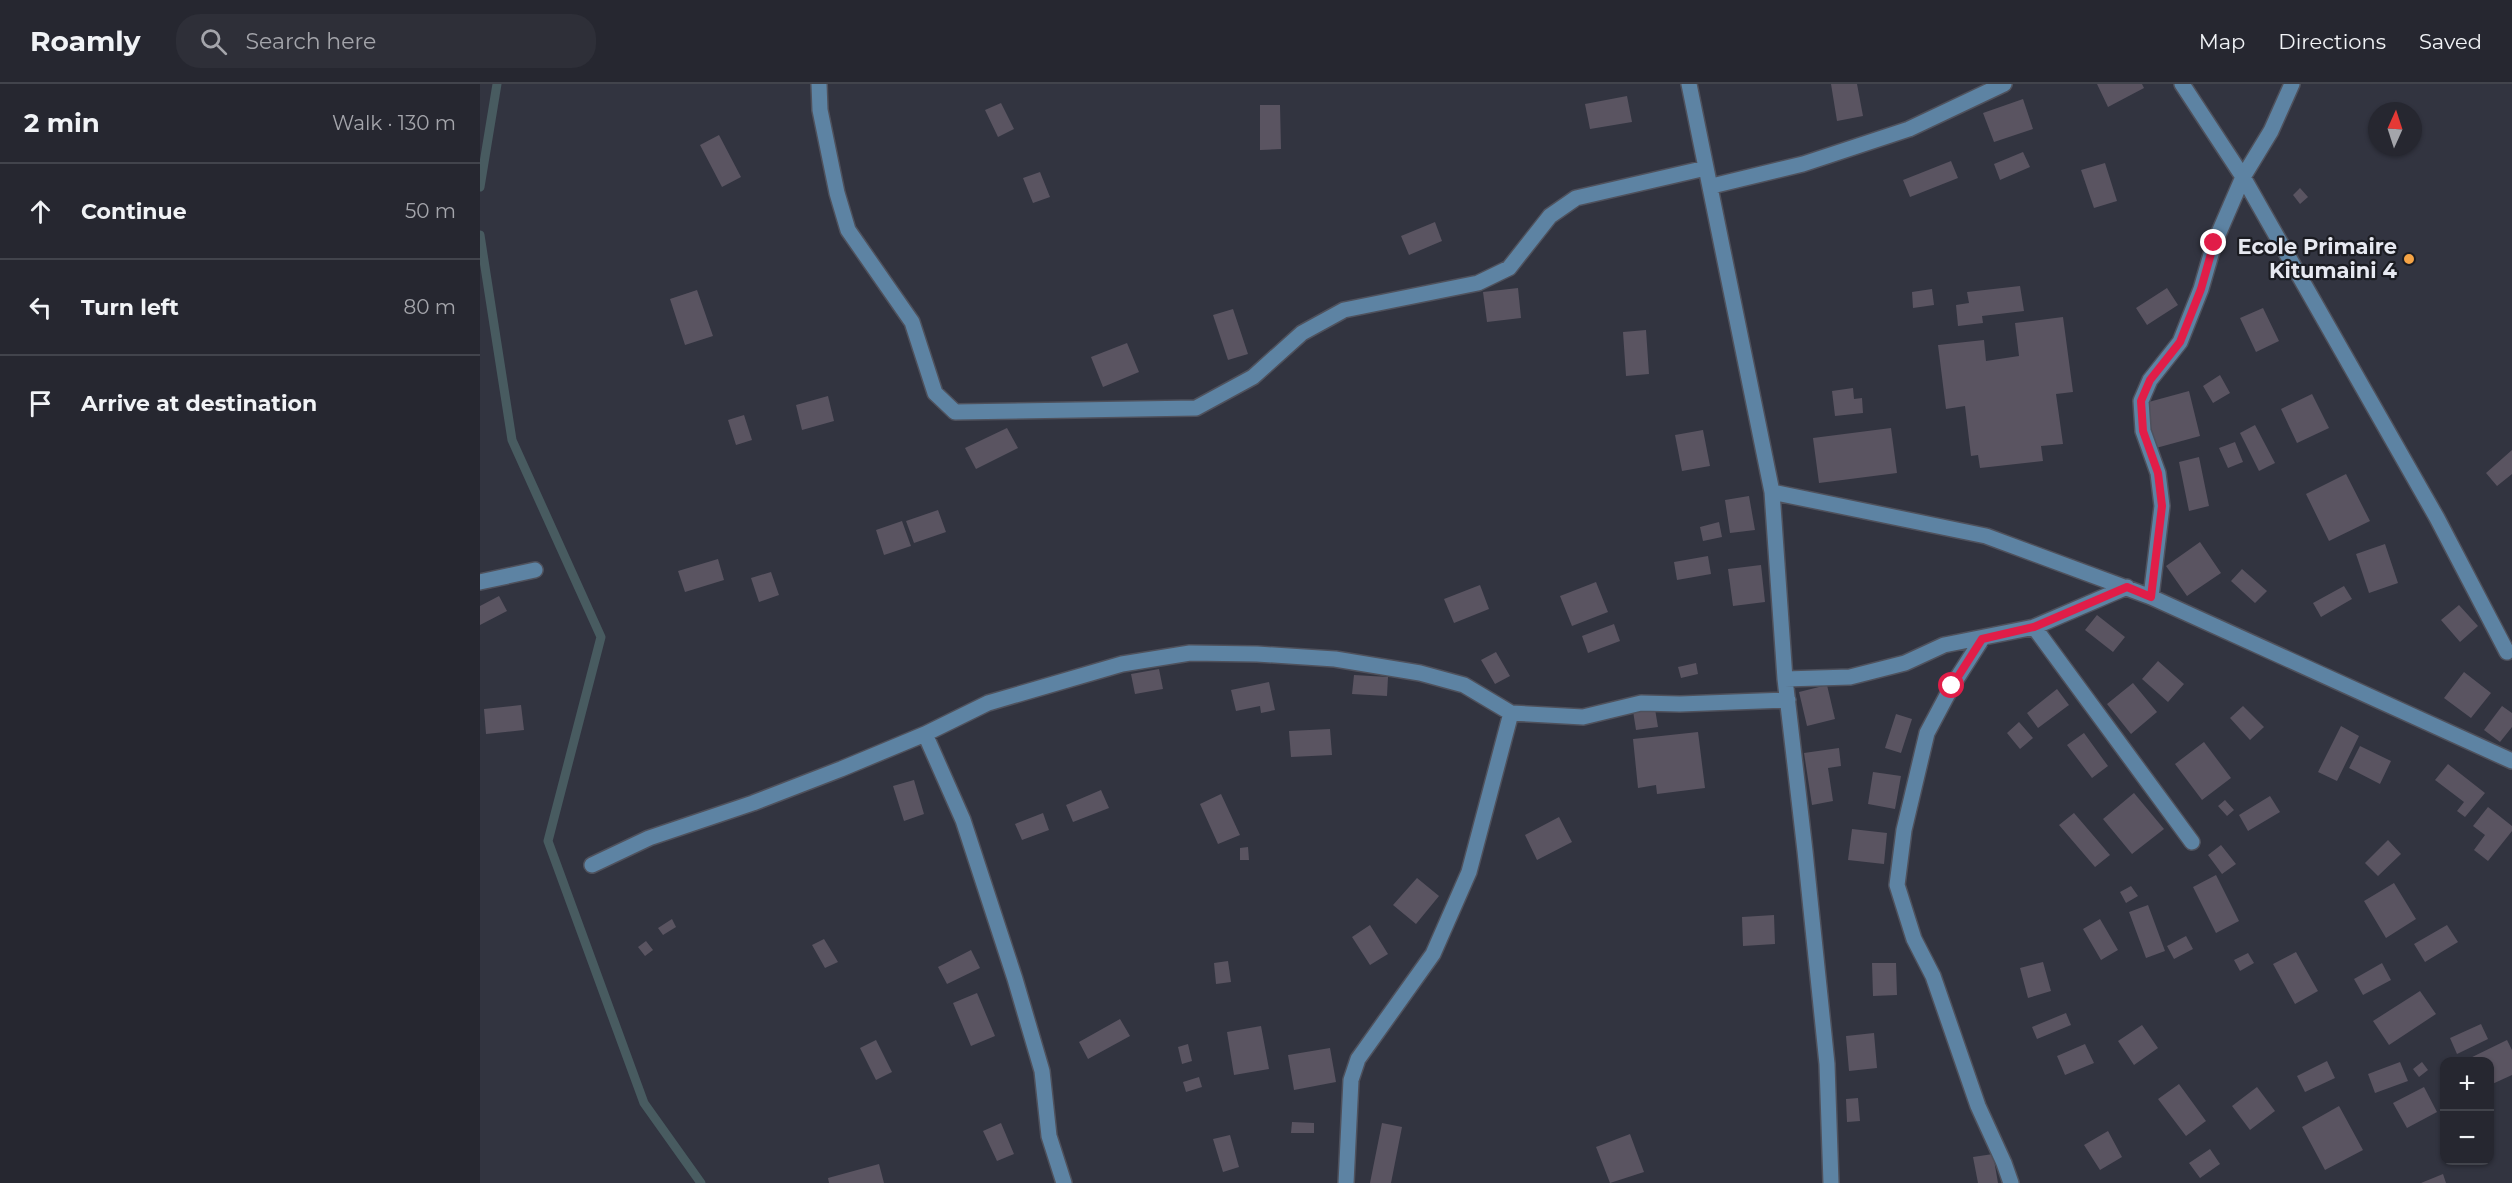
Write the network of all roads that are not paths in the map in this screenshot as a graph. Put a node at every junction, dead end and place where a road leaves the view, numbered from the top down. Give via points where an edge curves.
1 (819, 84) edge
2 (1689, 84) edge
3 (2004, 84) edge
4 (2182, 84) edge
5 (2292, 84) edge
6 (1706, 168) junction
7 (2243, 177) junction
8 (1712, 186) junction
9 (1773, 492) junction
10 (535, 570) dead end
11 (480, 582) edge
12 (2127, 587) junction
13 (2151, 597) junction
14 (2034, 627) junction
15 (1982, 639) junction
16 (2510, 653) edge
17 (1785, 679) junction
18 (1788, 700) junction
19 (1510, 713) junction
20 (926, 734) junction
21 (2512, 761) edge
22 (2192, 842) dead end
23 (592, 865) dead end
24 (1064, 1183) edge
25 (1346, 1183) edge
26 (1831, 1183) edge
27 (2011, 1183) edge

1 - 6 street via 820,110 848,230 912,322 936,393 955,412 1196,408 1253,377 1302,333 1344,310 1478,283 1509,268 1550,216 1576,198
2 - 6 street
3 - 8 street via 1909,129 1803,164
4 - 7 street
5 - 7 street via 2271,131
6 - 8 street
7 - 13 street via 2214,243 2180,342 2150,380 2141,401 2143,431 2158,473 2162,506
7 - 16 street
8 - 9 street
9 - 12 street via 1986,536
9 - 17 street
10 - 11 street
12 - 13 street
12 - 14 street
13 - 21 street
14 - 15 street
14 - 22 street
15 - 17 street via 1944,645 1905,663 1850,677
15 - 27 street via 1927,733 1904,830 1897,885 1914,939 1933,976 1978,1106
17 - 18 street
18 - 19 street via 1641,703 1583,717
18 - 26 street via 1827,1064
19 - 20 street via 1464,685 1420,673 1335,660 1190,653 1122,664 1041,686 988,703
19 - 25 street via 1469,872 1432,954 1358,1059 1351,1080
20 - 23 street via 753,803 649,838
20 - 24 street via 963,820 1015,979 1042,1071 1049,1136

